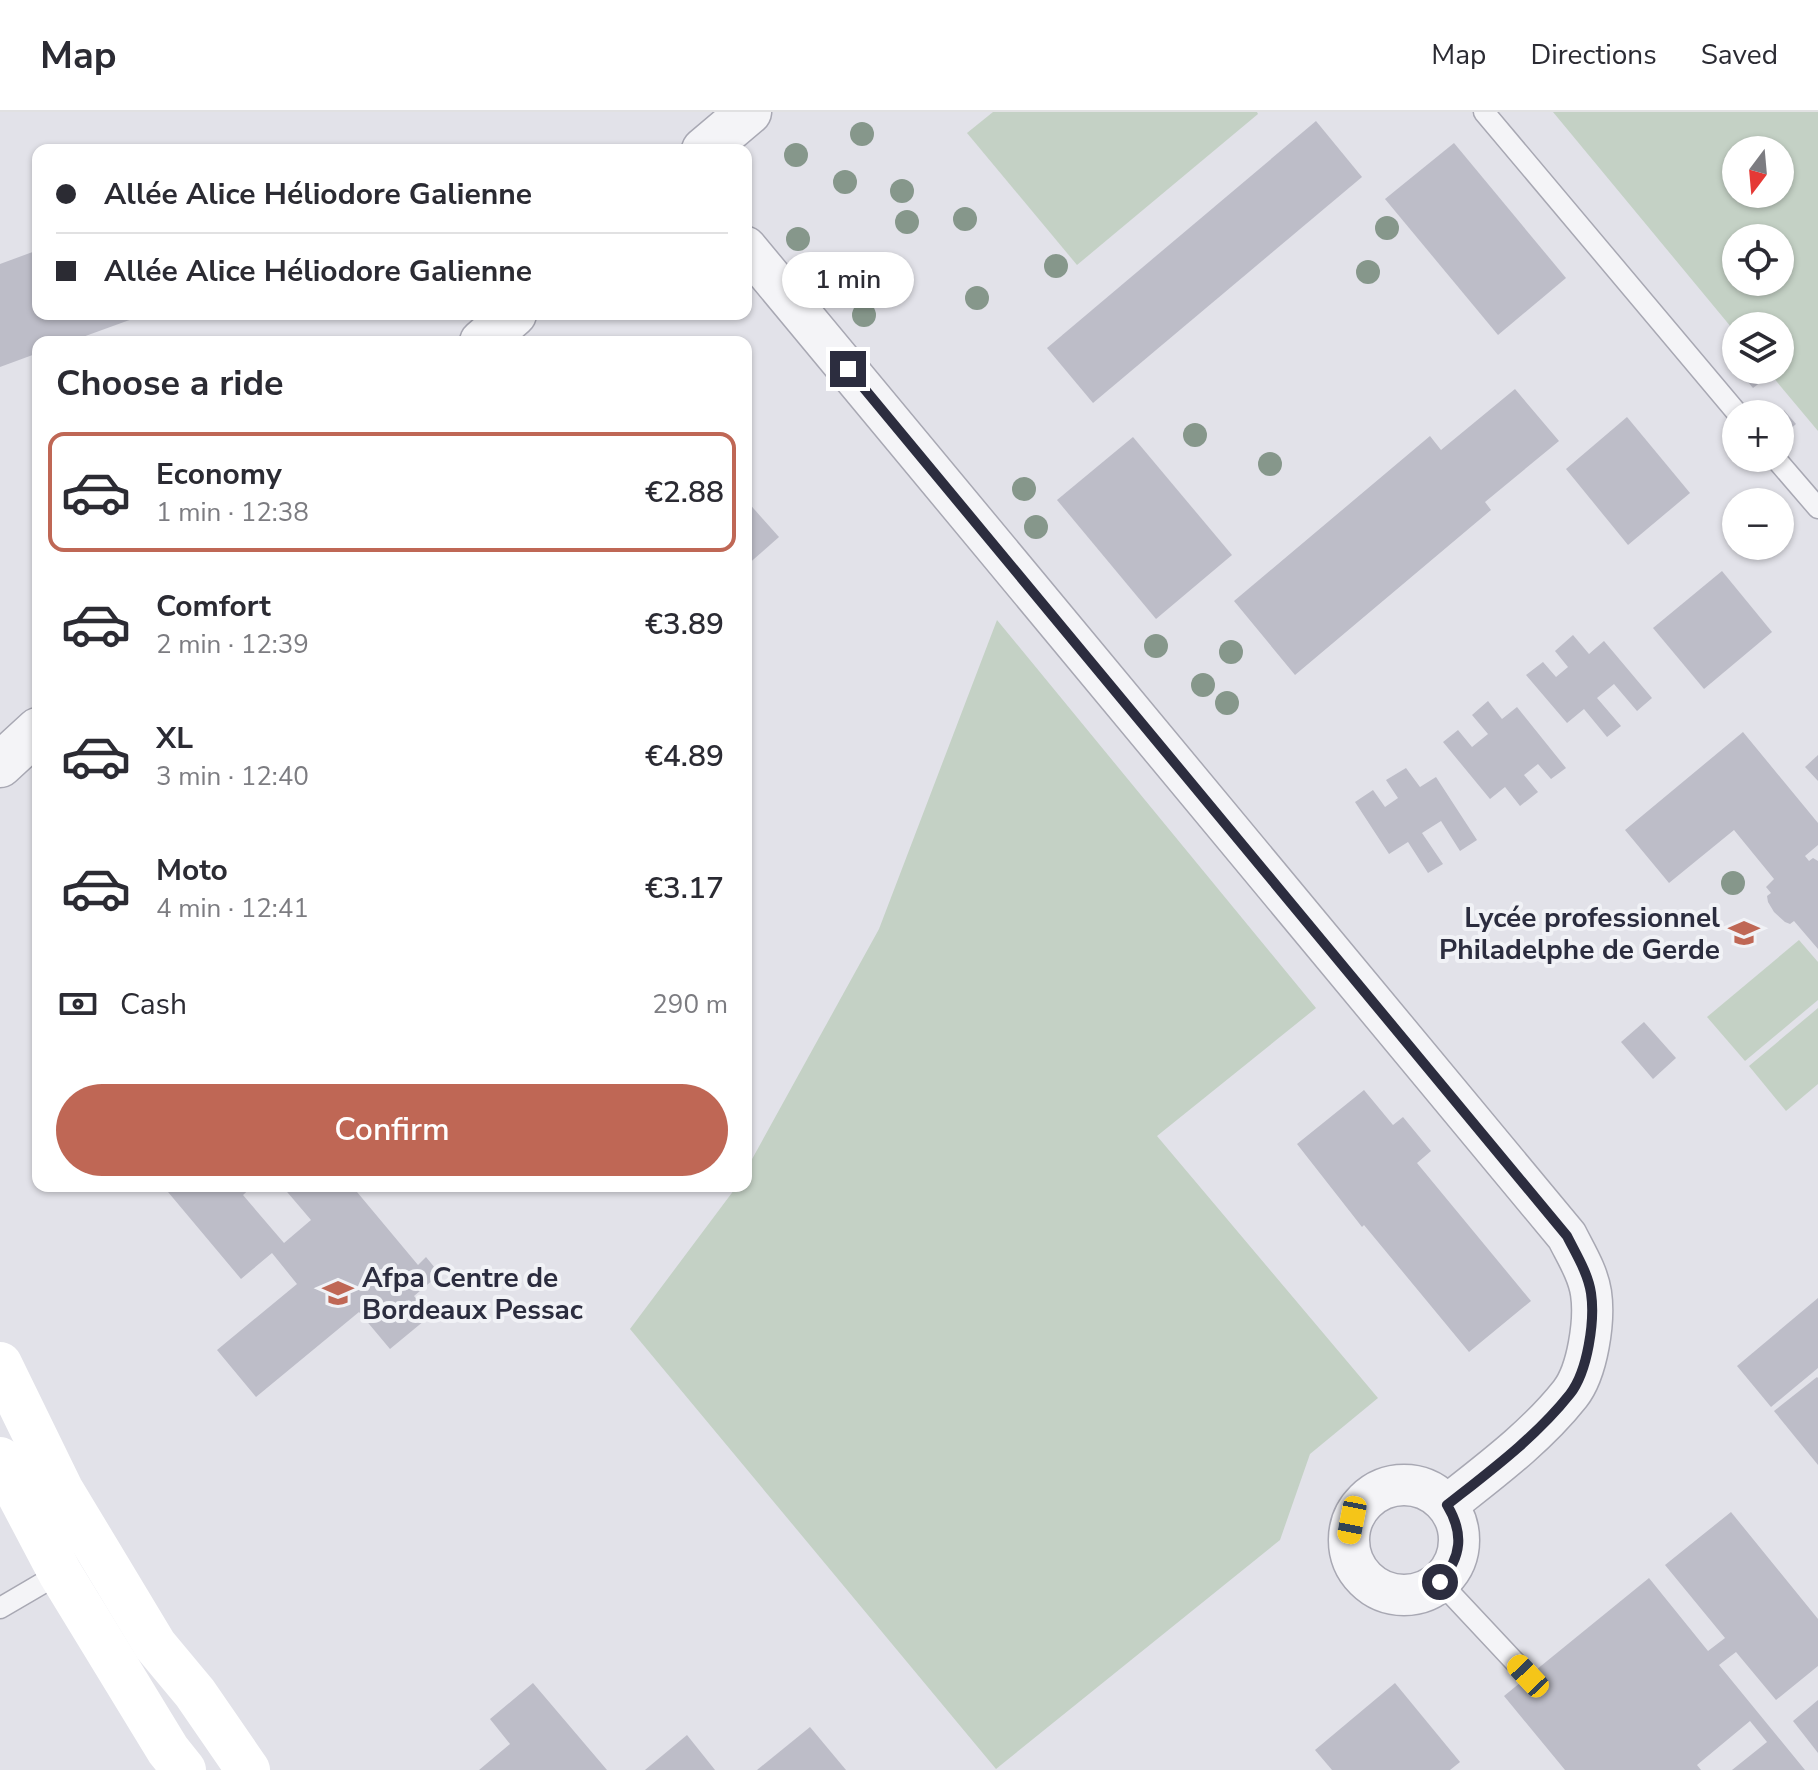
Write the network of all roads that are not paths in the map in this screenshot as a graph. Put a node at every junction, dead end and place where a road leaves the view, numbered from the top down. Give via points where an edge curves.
1 (749, 112) edge
2 (1484, 112) edge
3 (711, 144) edge
4 (752, 254) edge
5 (507, 320) edge
6 (489, 336) edge
7 (1726, 400) edge
8 (1787, 472) edge
9 (1818, 508) edge
10 (32, 736) edge
11 (0, 765) edge
12 (0, 1364) edge
13 (0, 1459) edge
14 (28, 1504) edge
15 (1447, 1505) junction
16 (60, 1573) junction
17 (1440, 1582) junction
18 (0, 1608) edge
19 (1528, 1676) dead end
20 (184, 1770) edge
21 (248, 1770) edge

1 - 3 street
2 - 7 lane
4 - 15 street via 1567,1236 1591,1292 1591,1331 1572,1392 1513,1452
5 - 6 street
8 - 9 lane
10 - 11 street
12 - 14 main road
13 - 14 main road
14 - 16 main road
14 - 21 main road via 195,1693
15 - 17 street via 1460,1536 1458,1553
15 - 17 street via 1432,1492 1395,1485 1362,1504 1348,1539 1360,1574 1392,1595 1409,1596
16 - 18 lane
16 - 20 main road
17 - 19 lane

